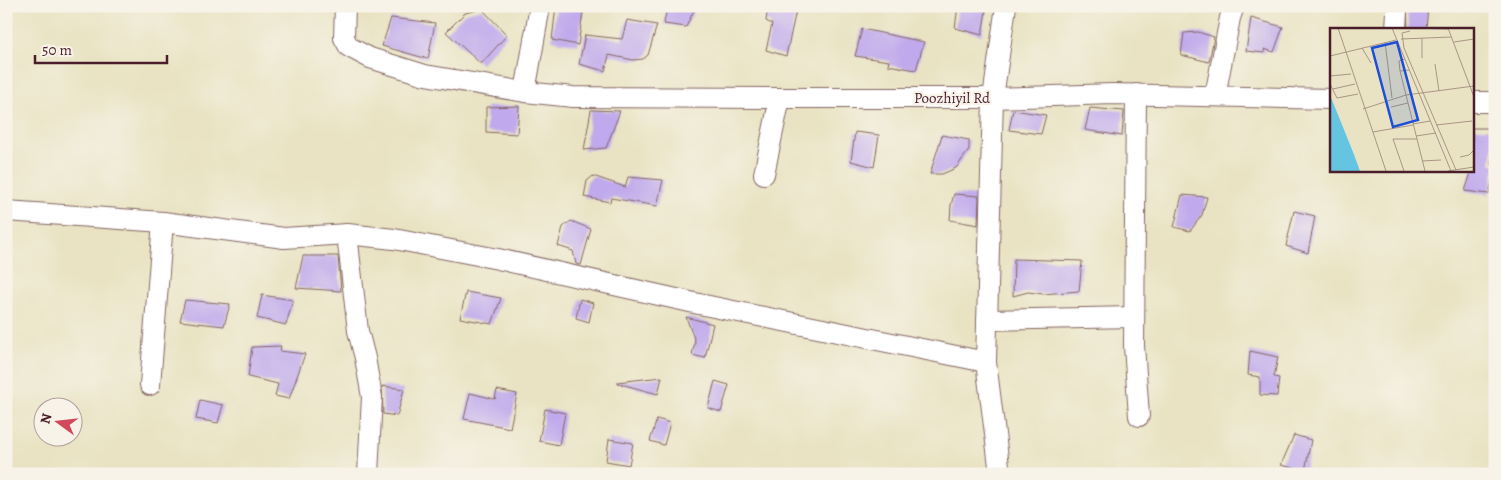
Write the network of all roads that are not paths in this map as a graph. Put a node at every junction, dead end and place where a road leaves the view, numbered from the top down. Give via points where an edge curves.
1 (345, 6) edge
2 (540, 6) edge
3 (1006, 6) edge
4 (1234, 6) edge
5 (525, 92) junction
6 (1136, 94) junction
7 (1215, 96) junction
8 (780, 98) junction
9 (993, 98) junction
10 (1330, 99) edge
11 (1474, 102) edge
12 (1495, 102) edge
13 (764, 174) dead end
14 (6, 211) edge
15 (163, 222) junction
16 (346, 234) junction
17 (1134, 317) junction
18 (987, 320) junction
19 (986, 362) junction
20 (150, 385) dead end
21 (1139, 416) dead end
22 (368, 474) edge
23 (1000, 474) edge

1 - 5 street, Poozhiyil Rd via 344,38 349,47 370,58 424,75
2 - 5 street
3 - 9 street
4 - 7 street
5 - 8 street, Poozhiyil Rd via 573,97
6 - 7 street, Poozhiyil Rd
6 - 9 street, Poozhiyil Rd
6 - 17 street
7 - 10 street, Poozhiyil Rd
8 - 9 street, Poozhiyil Rd
8 - 13 street
9 - 18 street
11 - 12 street
14 - 15 street
15 - 16 street via 284,238
15 - 20 street
16 - 19 street via 394,239 498,259 699,304
16 - 22 street via 358,331 372,397
17 - 18 street
17 - 21 street
18 - 19 street
19 - 23 street

